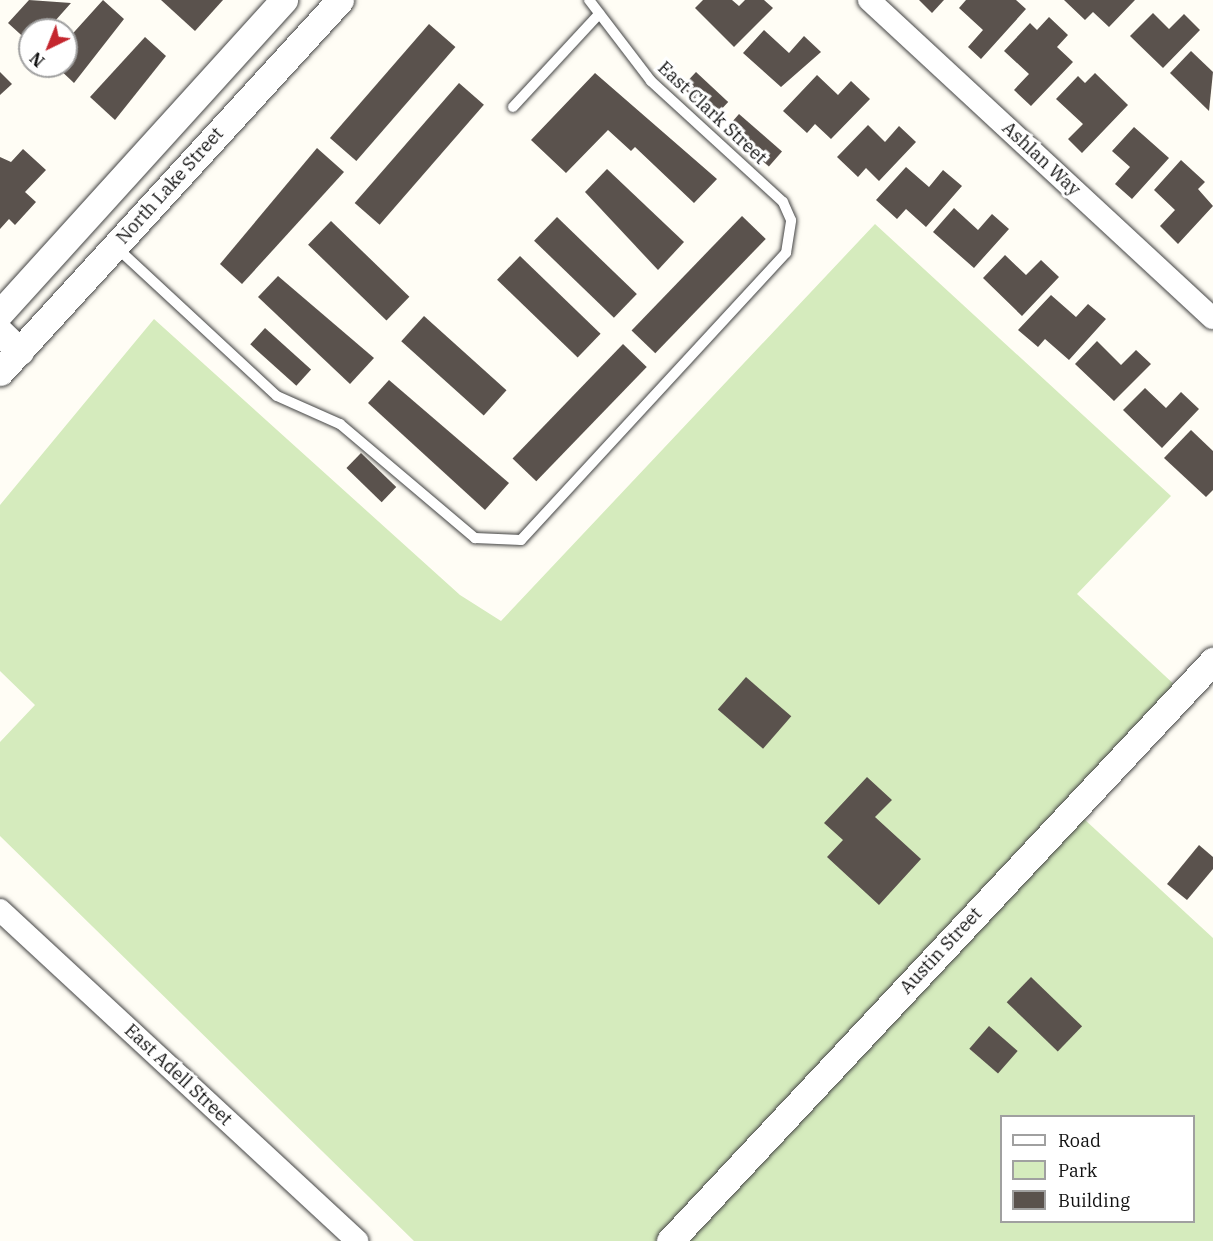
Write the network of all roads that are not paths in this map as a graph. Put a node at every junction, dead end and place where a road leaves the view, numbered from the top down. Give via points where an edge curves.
1 (284, 0) edge
2 (340, 0) edge
3 (589, 0) edge
4 (869, 0) edge
5 (600, 14) junction
6 (513, 107) dead end
7 (116, 246) junction
8 (0, 313) edge
9 (1213, 318) edge
10 (0, 332) edge
11 (20, 351) junction
12 (0, 372) edge
13 (1213, 661) edge
14 (0, 910) edge
15 (357, 1241) edge
16 (670, 1241) edge

1 - 8 street
2 - 7 street, North Lake Street
3 - 5 lane, East Clark Street
4 - 9 street, Ashlan Way
5 - 6 lane
5 - 7 lane, East Clark Street via 651,81 783,201 791,220 786,253 521,540 509,543 475,538 340,424 277,396
7 - 11 street, North Lake Street
10 - 11 street
11 - 12 street, North Lake Street
13 - 16 street, Austin Street
14 - 15 street, East Adell Street

